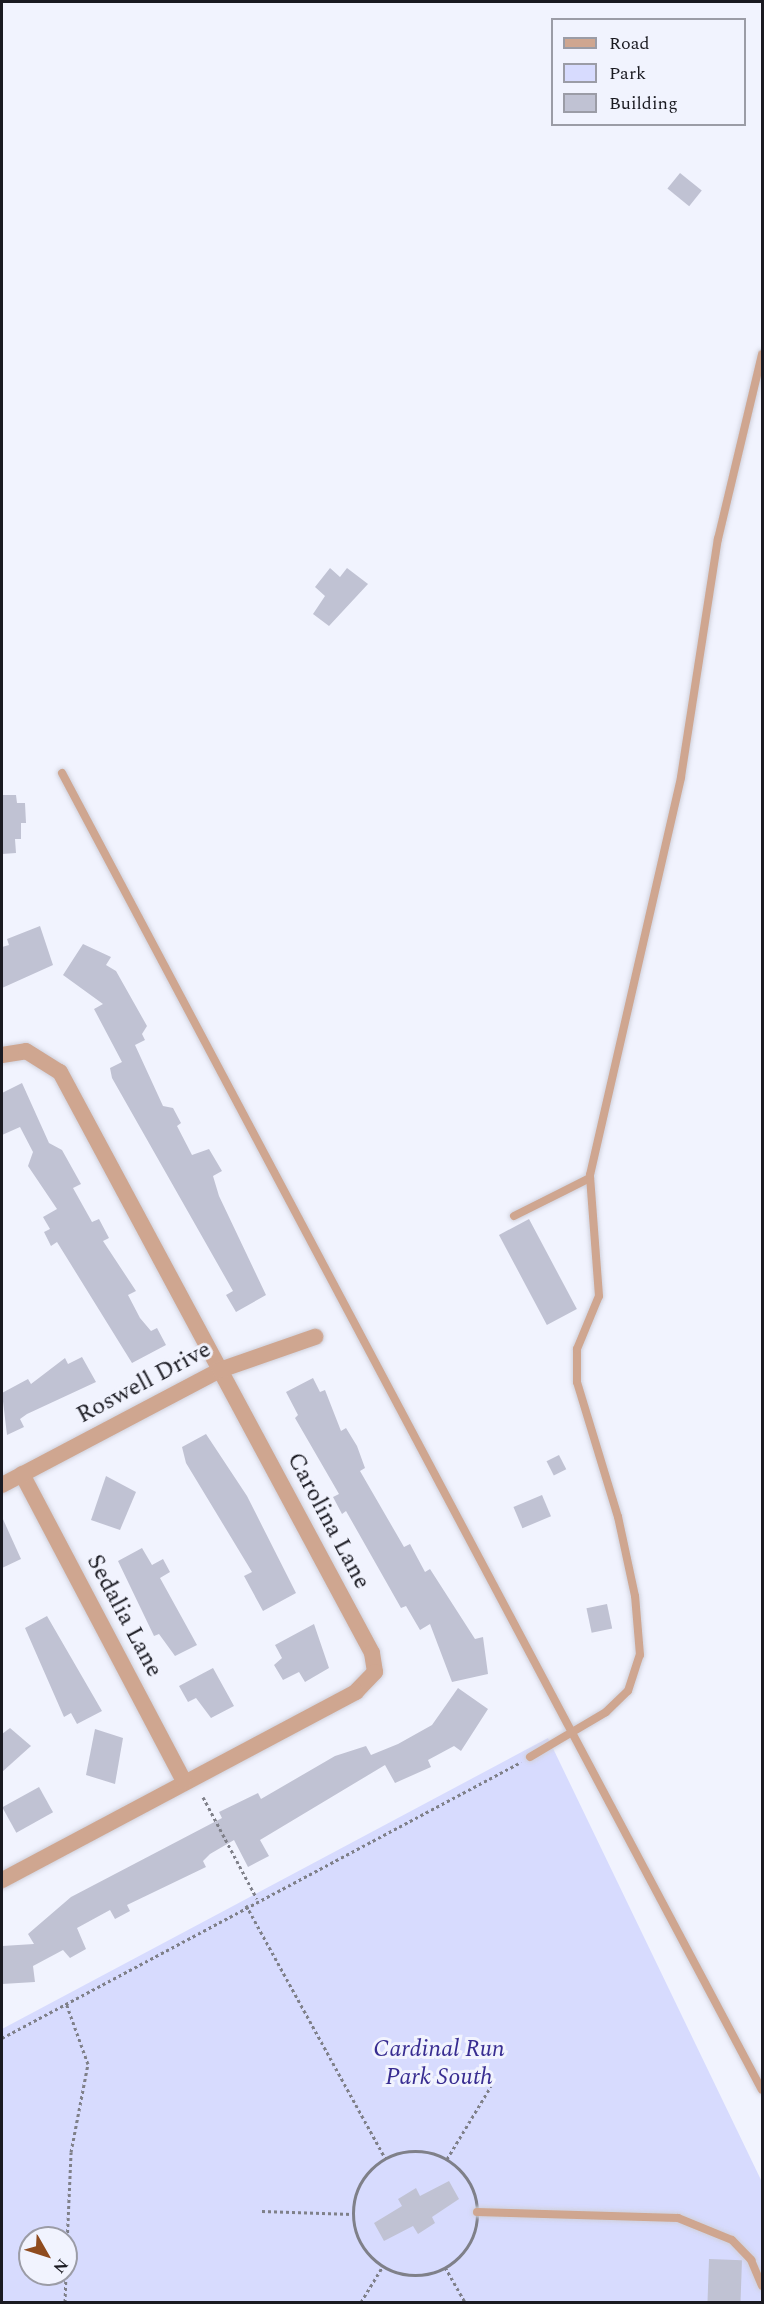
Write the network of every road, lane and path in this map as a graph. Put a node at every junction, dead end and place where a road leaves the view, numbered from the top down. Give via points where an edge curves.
1 (762, 354) edge
2 (62, 773) dead end
3 (2, 1055) edge
4 (590, 1178) junction
5 (514, 1216) dead end
6 (315, 1336) dead end
7 (220, 1370) junction
8 (22, 1474) junction
9 (2, 1485) edge
10 (573, 1734) junction
11 (530, 1756) joint
12 (184, 1781) junction
13 (203, 1797) dead end
14 (2, 1880) edge
15 (257, 1899) junction
16 (246, 1905) junction
17 (66, 2003) junction
18 (2, 2038) edge
19 (491, 2086) dead end
20 (762, 2090) edge
21 (385, 2158) junction
22 (447, 2159) junction
23 (262, 2211) dead end
24 (477, 2212) junction
25 (352, 2214) junction
26 (68, 2226) edge
27 (383, 2266) junction
28 (445, 2267) junction
29 (66, 2286) edge
30 (762, 2286) edge
31 (65, 2302) edge
32 (361, 2302) edge
33 (465, 2302) edge

1 - 4 lane via 718,539 681,777
2 - 10 lane
3 - 7 street, Carolina Lane via 26,1051 60,1072
4 - 5 lane
4 - 10 lane via 598,1296 577,1349 577,1382 618,1517 635,1596 640,1655 628,1691
6 - 7 street, Roswell Drive
7 - 8 street, Roswell Drive
7 - 12 street, Carolina Lane via 372,1653 375,1672 356,1692
8 - 9 street, Roswell Drive
8 - 12 street, Sedalia Lane
10 - 11 lane
10 - 20 lane
11 - 15 path
12 - 14 street, Carolina Lane
13 - 15 path
15 - 16 path
16 - 17 path
16 - 21 path
17 - 18 path
17 - 26 path via 88,2064 71,2152
19 - 22 path
21 - 22 path via 416,2150
21 - 25 path via 361,2181
22 - 24 path via 473,2192
23 - 25 path
24 - 28 path via 468,2244
24 - 30 lane via 678,2218 732,2240 751,2260
25 - 27 path via 356,2234
27 - 28 path via 403,2274
27 - 32 path
28 - 33 path
29 - 31 path

